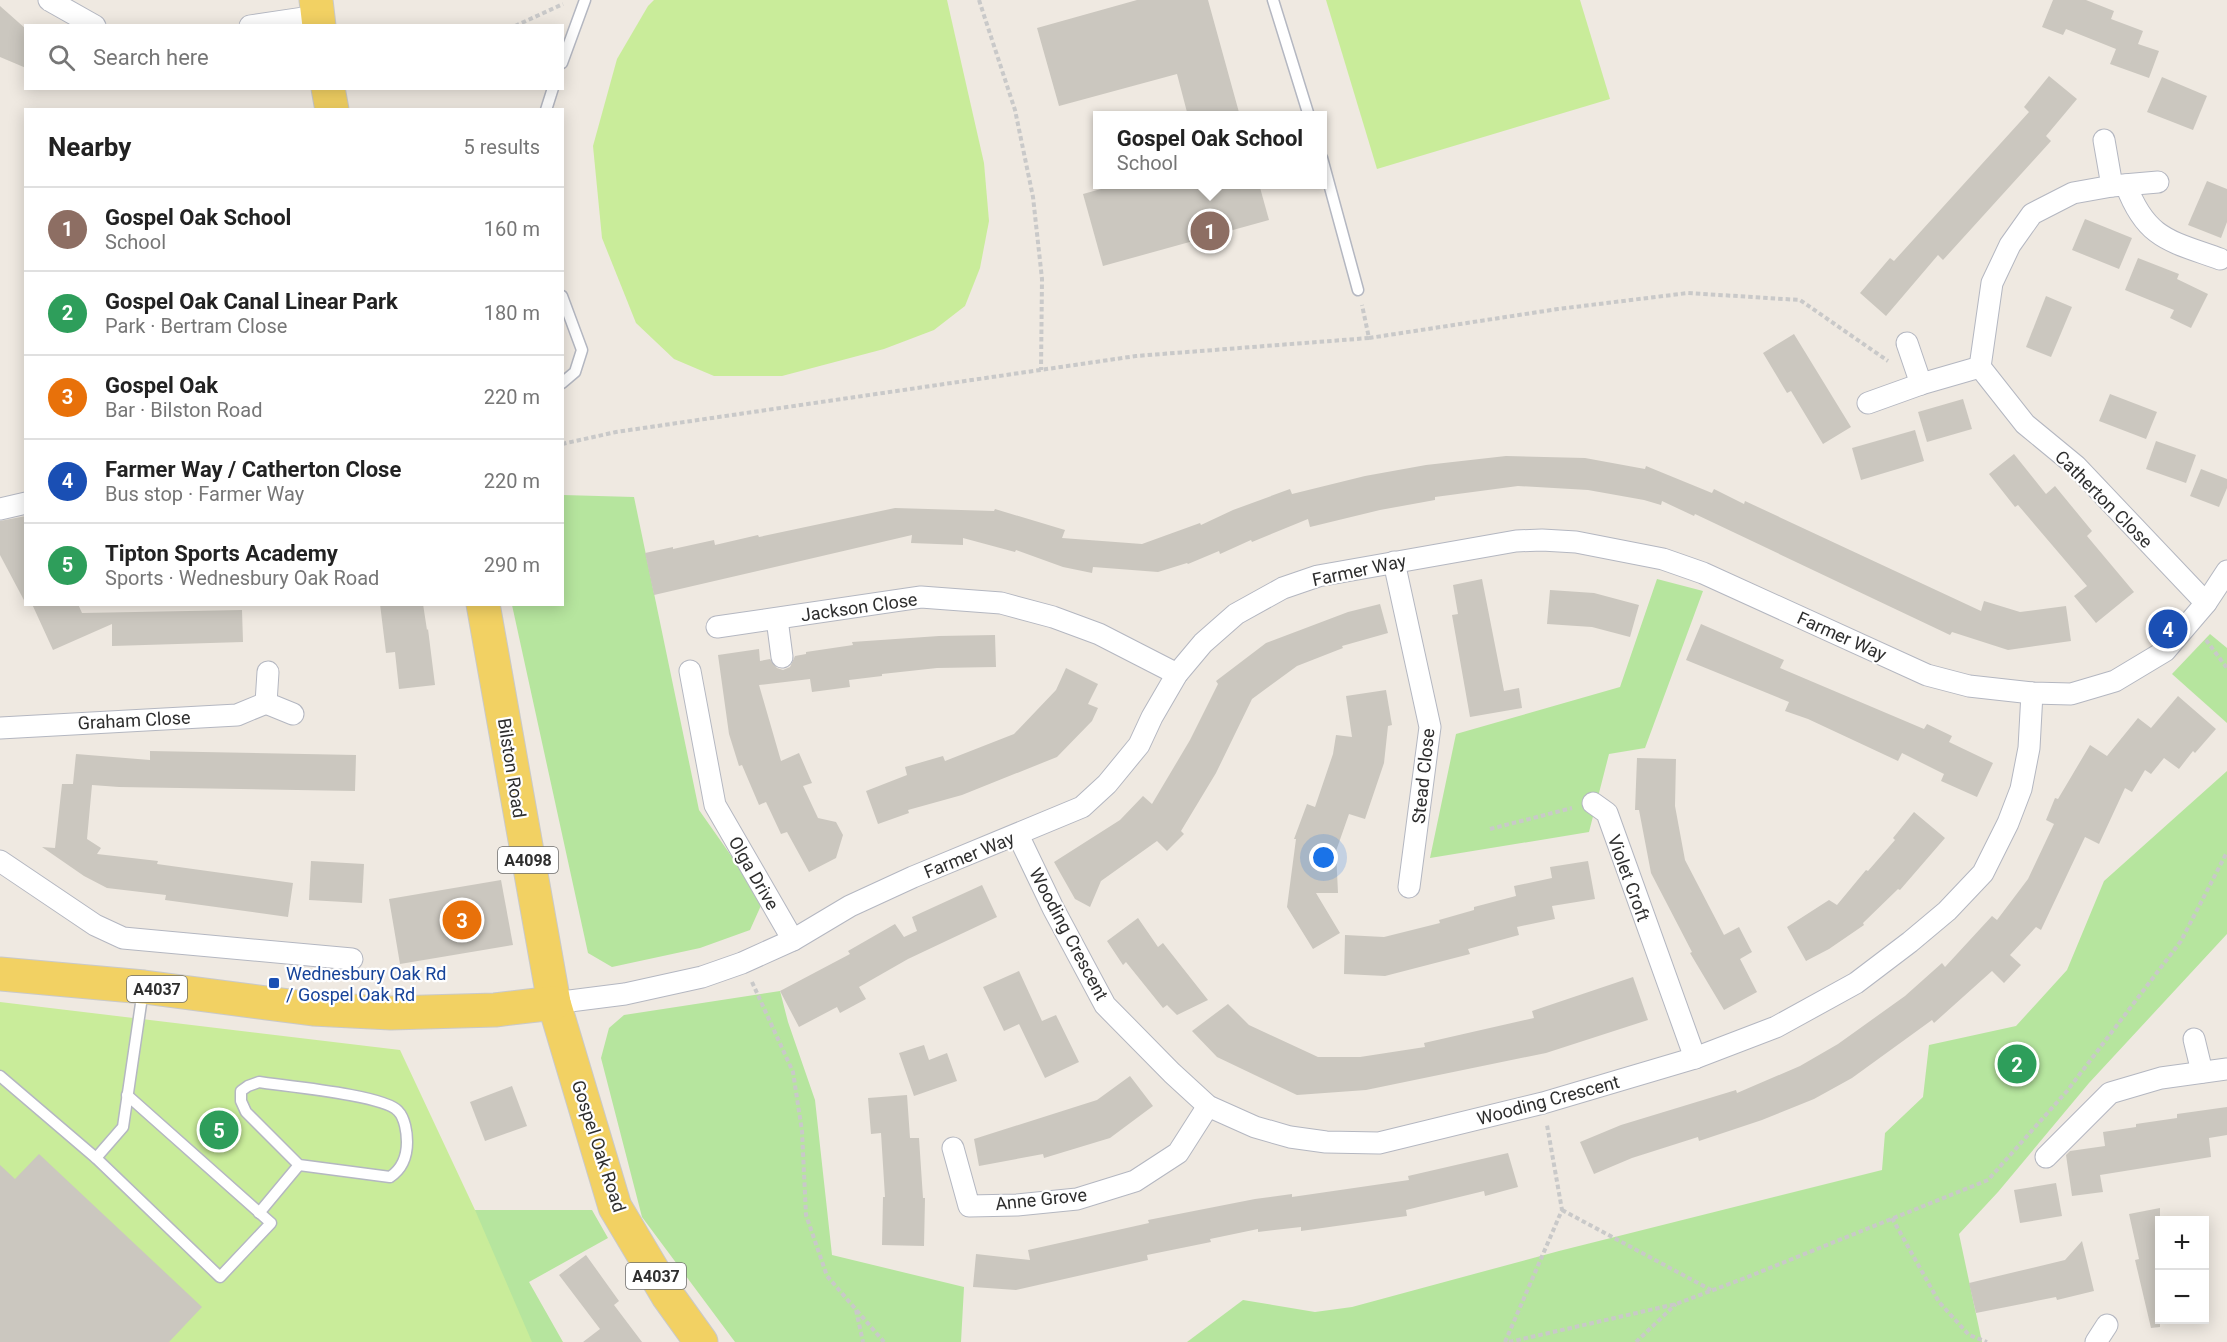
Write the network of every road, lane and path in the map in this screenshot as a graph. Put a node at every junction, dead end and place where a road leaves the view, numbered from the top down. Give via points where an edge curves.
1 (49, 0) edge
2 (573, 0) edge
3 (585, 0) edge
4 (979, 0) edge
5 (1273, 0) edge
6 (317, 14) edge
7 (91, 24) edge
8 (261, 24) edge
9 (519, 24) edge
10 (564, 58) edge
11 (328, 90) edge
12 (552, 90) edge
13 (332, 108) edge
14 (547, 108) edge
15 (1307, 111) edge
16 (2104, 140) dead end
17 (1327, 173) edge
18 (2158, 182) dead end
19 (2119, 185) junction
20 (2220, 259) dead end
21 (1358, 290) joint
22 (564, 301) edge
23 (1369, 338) junction
24 (1907, 342) dead end
25 (1980, 367) junction
26 (1041, 370) junction
27 (564, 381) edge
28 (1921, 384) junction
29 (1868, 403) dead end
30 (564, 444) edge
31 (24, 503) edge
32 (0, 509) edge
33 (1394, 562) junction
34 (2227, 571) edge
35 (2206, 603) junction
36 (483, 606) edge
37 (777, 619) junction
38 (2191, 620) junction
39 (717, 627) dead end
40 (782, 657) dead end
41 (2227, 668) edge
42 (690, 671) dead end
43 (268, 672) dead end
44 (1177, 674) junction
45 (2032, 693) junction
46 (266, 703) junction
47 (293, 714) dead end
48 (0, 728) edge
49 (1593, 802) joint
50 (1491, 830) dead end
51 (1018, 835) junction
52 (2227, 852) edge
53 (0, 861) edge
54 (1409, 886) dead end
55 (792, 940) junction
56 (352, 959) dead end
57 (742, 963) junction
58 (0, 974) edge
59 (144, 987) junction
60 (554, 1003) junction
61 (2194, 1039) dead end
62 (1695, 1058) junction
63 (2227, 1069) edge
64 (2202, 1072) junction
65 (0, 1076) edge
66 (127, 1095) junction
67 (1543, 1103) junction
68 (1208, 1106) junction
69 (953, 1148) dead end
70 (2046, 1157) dead end
71 (96, 1158) junction
72 (299, 1165) junction
73 (1562, 1210) junction
74 (259, 1213) junction
75 (1892, 1218) junction
76 (1711, 1290) junction
77 (1676, 1304) junction
78 (856, 1308) junction
79 (701, 1342) edge
80 (863, 1342) edge
81 (884, 1342) edge
82 (1507, 1342) edge
83 (1636, 1342) edge
84 (1987, 1342) edge

1 - 7 street
2 - 9 path
3 - 10 lane
4 - 26 path via 1015,110 1033,197 1042,279
5 - 15 lane
6 - 8 street
11 - 13 main road
12 - 14 lane
16 - 19 street
17 - 21 lane
18 - 19 street
19 - 20 street via 2144,221 2167,239
19 - 25 street via 2073,193 2032,214 2010,244 1992,283
21 - 23 path
22 - 27 lane via 582,350 575,372
23 - 26 path via 1136,356
23 - 28 path via 1688,293 1800,300
24 - 28 street
25 - 28 street
25 - 35 street, Catherton Close via 2025,424 2076,466
26 - 30 path via 627,430
28 - 29 street
31 - 32 street
33 - 44 street, Farmer Way via 1318,576 1283,588 1236,614 1203,643
33 - 45 street, Farmer Way via 1516,541 1576,542 1629,551 1703,573 1927,675 1969,687
33 - 54 street, Stead Close via 1430,727
34 - 35 street, Farmer Way
35 - 38 street, Farmer Way
36 - 60 main road, Bilston Road / A4098
37 - 39 street, Jackson Close
37 - 40 street, Jackson Close
37 - 44 street, Jackson Close via 921,597 1001,603 1100,634
38 - 41 path
38 - 45 street, Farmer Way via 2165,651 2115,681 2071,694
42 - 55 street, Olga Drive via 715,805
43 - 46 street
44 - 51 street, Farmer Way via 1139,745 1107,784 1082,807
45 - 62 street, Wooding Crescent via 2029,748 2021,789 1983,873 1947,911 1856,983 1776,1028
46 - 47 street
46 - 48 street, Graham Close via 237,715
49 - 50 path
49 - 62 street, Violet Croft via 1607,813
51 - 55 street, Farmer Way via 850,906
51 - 68 street, Wooding Crescent via 1105,1005
52 - 75 path via 2181,941 2067,1091 1996,1171 1988,1179
53 - 56 street via 95,925 123,938
55 - 57 street, Farmer Way
57 - 60 street, Farmer Way via 702,977 625,994
57 - 78 path via 793,1072 806,1215 827,1276
58 - 59 main road, A4037
59 - 60 main road, A4037 via 313,1009 391,1013 495,1010
59 - 66 lane
60 - 79 main road, Gospel Oak Road / A4037 via 615,1207 668,1296
61 - 64 street
62 - 67 street, Wooding Crescent
63 - 64 street
64 - 70 street via 2161,1078 2110,1093
65 - 71 lane
66 - 71 lane via 123,1127
66 - 74 lane
67 - 68 street, Wooding Crescent via 1380,1143 1290,1137 1255,1127
67 - 73 path
68 - 69 street, Anne Grove via 1178,1153 1135,1181 1077,1199 969,1206
71 - 74 lane via 220,1277 271,1223
72 - 72 lane via 246,1112 240,1101 241,1091 248,1086 259,1082 362,1098 399,1111 407,1141 402,1165 390,1177
72 - 74 lane
73 - 76 path
73 - 82 path
75 - 76 path
75 - 84 path via 1939,1302 1969,1335
76 - 77 path
77 - 82 path
77 - 83 path
78 - 80 path
78 - 81 path

